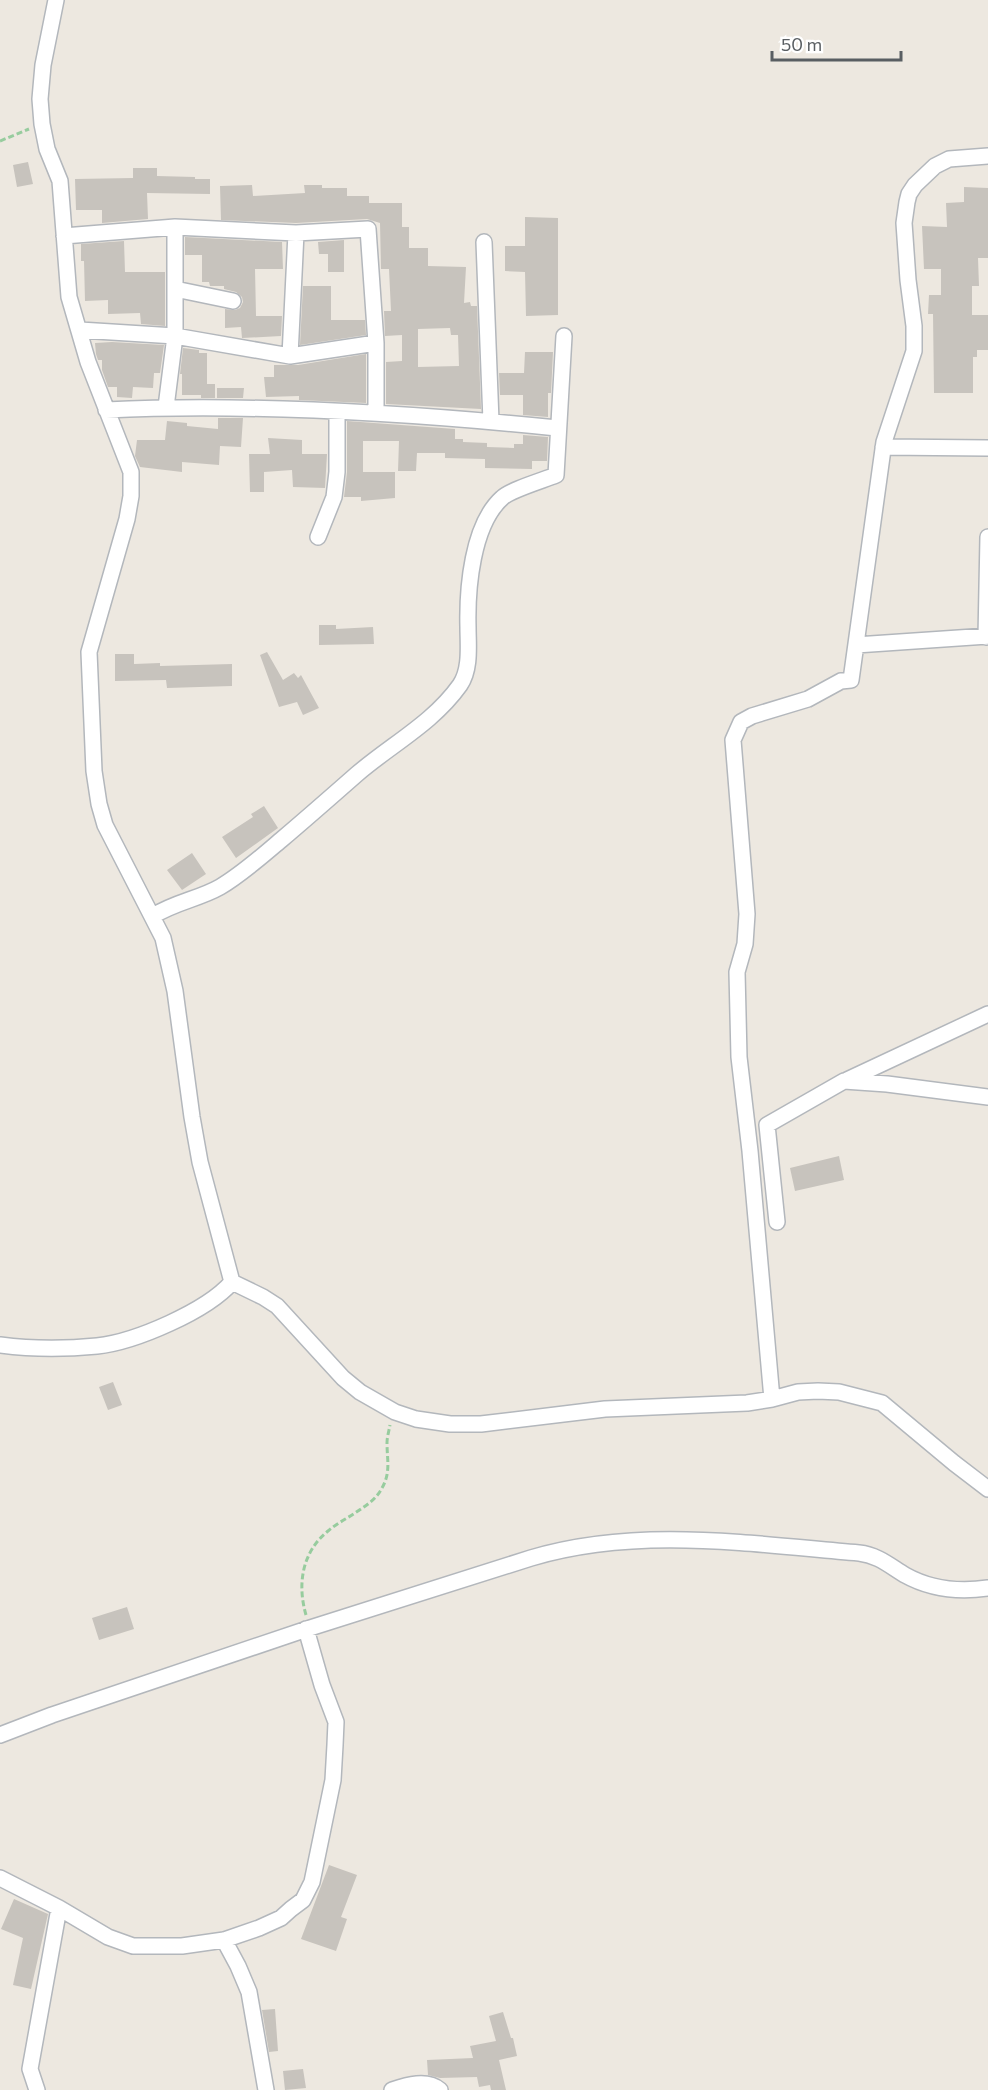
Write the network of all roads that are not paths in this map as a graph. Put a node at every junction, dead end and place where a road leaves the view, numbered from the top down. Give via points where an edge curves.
1 (56, 0) edge
2 (988, 156) edge
3 (175, 228) junction
4 (296, 233) junction
5 (64, 236) junction
6 (484, 242) dead end
7 (175, 289) junction
8 (233, 301) dead end
9 (80, 330) junction
10 (175, 336) junction
11 (564, 336) dead end
12 (376, 344) junction
13 (290, 356) junction
14 (166, 407) junction
15 (106, 410) junction
16 (338, 412) junction
17 (376, 412) junction
18 (491, 421) junction
19 (557, 428) junction
20 (884, 447) junction
21 (988, 448) edge
22 (318, 537) dead end
23 (988, 537) edge
24 (987, 637) edge
25 (856, 645) junction
26 (153, 916) junction
27 (988, 1014) edge
28 (844, 1081) junction
29 (988, 1097) edge
30 (777, 1221) dead end
31 (231, 1282) junction
32 (0, 1345) edge
33 (772, 1399) junction
34 (988, 1489) edge
35 (988, 1588) edge
36 (308, 1628) junction
37 (0, 1735) edge
38 (0, 1878) edge
39 (59, 1908) junction
40 (224, 1940) junction
41 (37, 2090) edge
42 (267, 2090) edge
43 (392, 2090) edge
44 (440, 2090) edge

1 - 5 street via 40,99 47,149 60,181
2 - 20 street via 949,159 924,175 909,194 904,223 914,351
3 - 4 street
3 - 5 street
3 - 7 street
4 - 12 street via 368,229
4 - 13 street
5 - 9 street via 69,297
6 - 18 street
7 - 8 street
7 - 10 street
9 - 10 street
9 - 15 street
10 - 13 street
10 - 14 street
11 - 19 street
12 - 13 street
12 - 17 street
14 - 15 street
14 - 16 street
15 - 26 street via 131,472 131,496 89,652 94,771 105,825
16 - 17 street
16 - 22 street via 334,497
17 - 18 street
18 - 19 street
19 - 26 street via 556,475 503,496 480,531 470,583 467,666 461,684 446,704 254,863 219,888 168,906
20 - 21 street
20 - 25 street
23 - 24 street
24 - 25 street
25 - 33 street via 851,680 840,681 808,699 752,716 741,722 733,740 747,914 745,944 737,972 739,1057
26 - 31 street via 168,957 200,1162
27 - 28 street
28 - 29 street
28 - 30 street via 767,1125
31 - 32 street via 223,1292 181,1318 121,1340 98,1346
31 - 33 street via 277,1306 360,1392 395,1412 429,1422 481,1424 605,1409
33 - 34 street via 818,1390 882,1403
35 - 36 street via 972,1591 923,1583 869,1554 709,1539 593,1544 531,1557
36 - 37 street
36 - 40 street via 322,1686 336,1722 333,1780 312,1882 303,1900 281,1918
38 - 39 street
39 - 40 street via 108,1937 133,1946 182,1946
39 - 41 street via 30,2069
40 - 42 street via 249,1992
43 - 44 street via 421,2084

